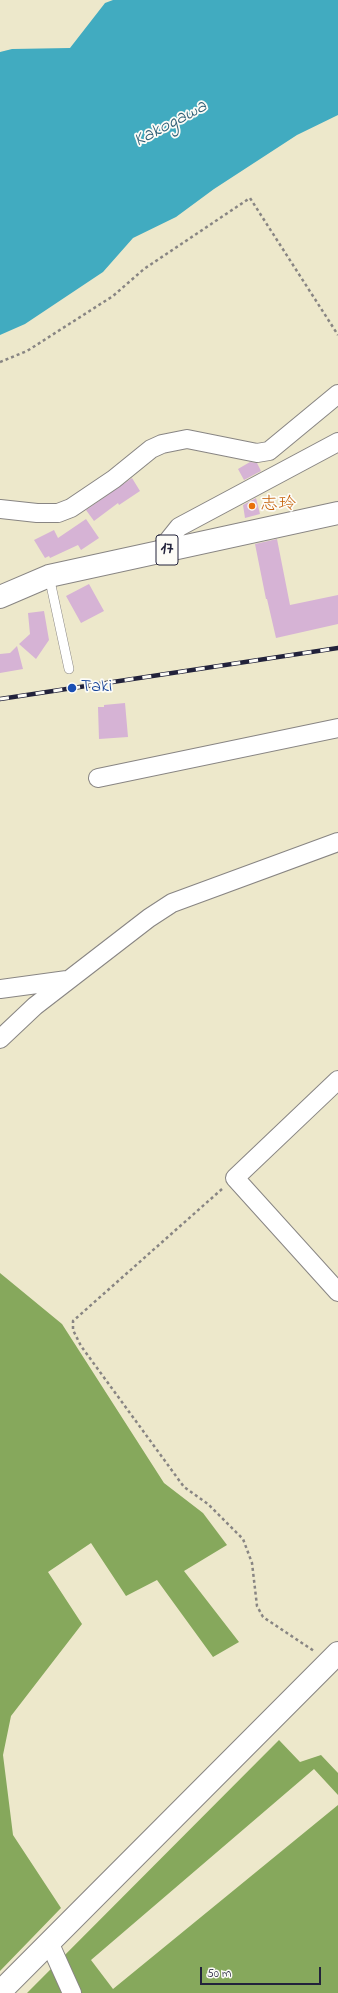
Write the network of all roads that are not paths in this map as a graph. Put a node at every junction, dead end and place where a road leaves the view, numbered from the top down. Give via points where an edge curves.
1 (338, 394) edge
2 (338, 442) edge
3 (0, 509) edge
4 (338, 513) edge
5 (159, 552) junction
6 (49, 576) junction
7 (0, 597) edge
8 (69, 669) dead end
9 (338, 728) edge
10 (98, 778) dead end
11 (338, 842) edge
12 (68, 980) junction
13 (0, 989) edge
14 (0, 1039) edge
15 (338, 1080) edge
16 (338, 1292) edge
17 (334, 1657) edge
18 (49, 1942) junction
19 (0, 1992) edge
20 (72, 1993) edge

1 - 3 street via 269,451 257,453 186,439 162,444 71,508 58,513
2 - 5 street via 178,527
4 - 5 street, 17
5 - 6 street, 17
6 - 7 street, 17
6 - 8 lane
9 - 10 street
11 - 12 street via 172,904 149,918
12 - 13 street
12 - 14 street
15 - 16 street via 235,1178
17 - 18 street
18 - 19 street
18 - 20 street

